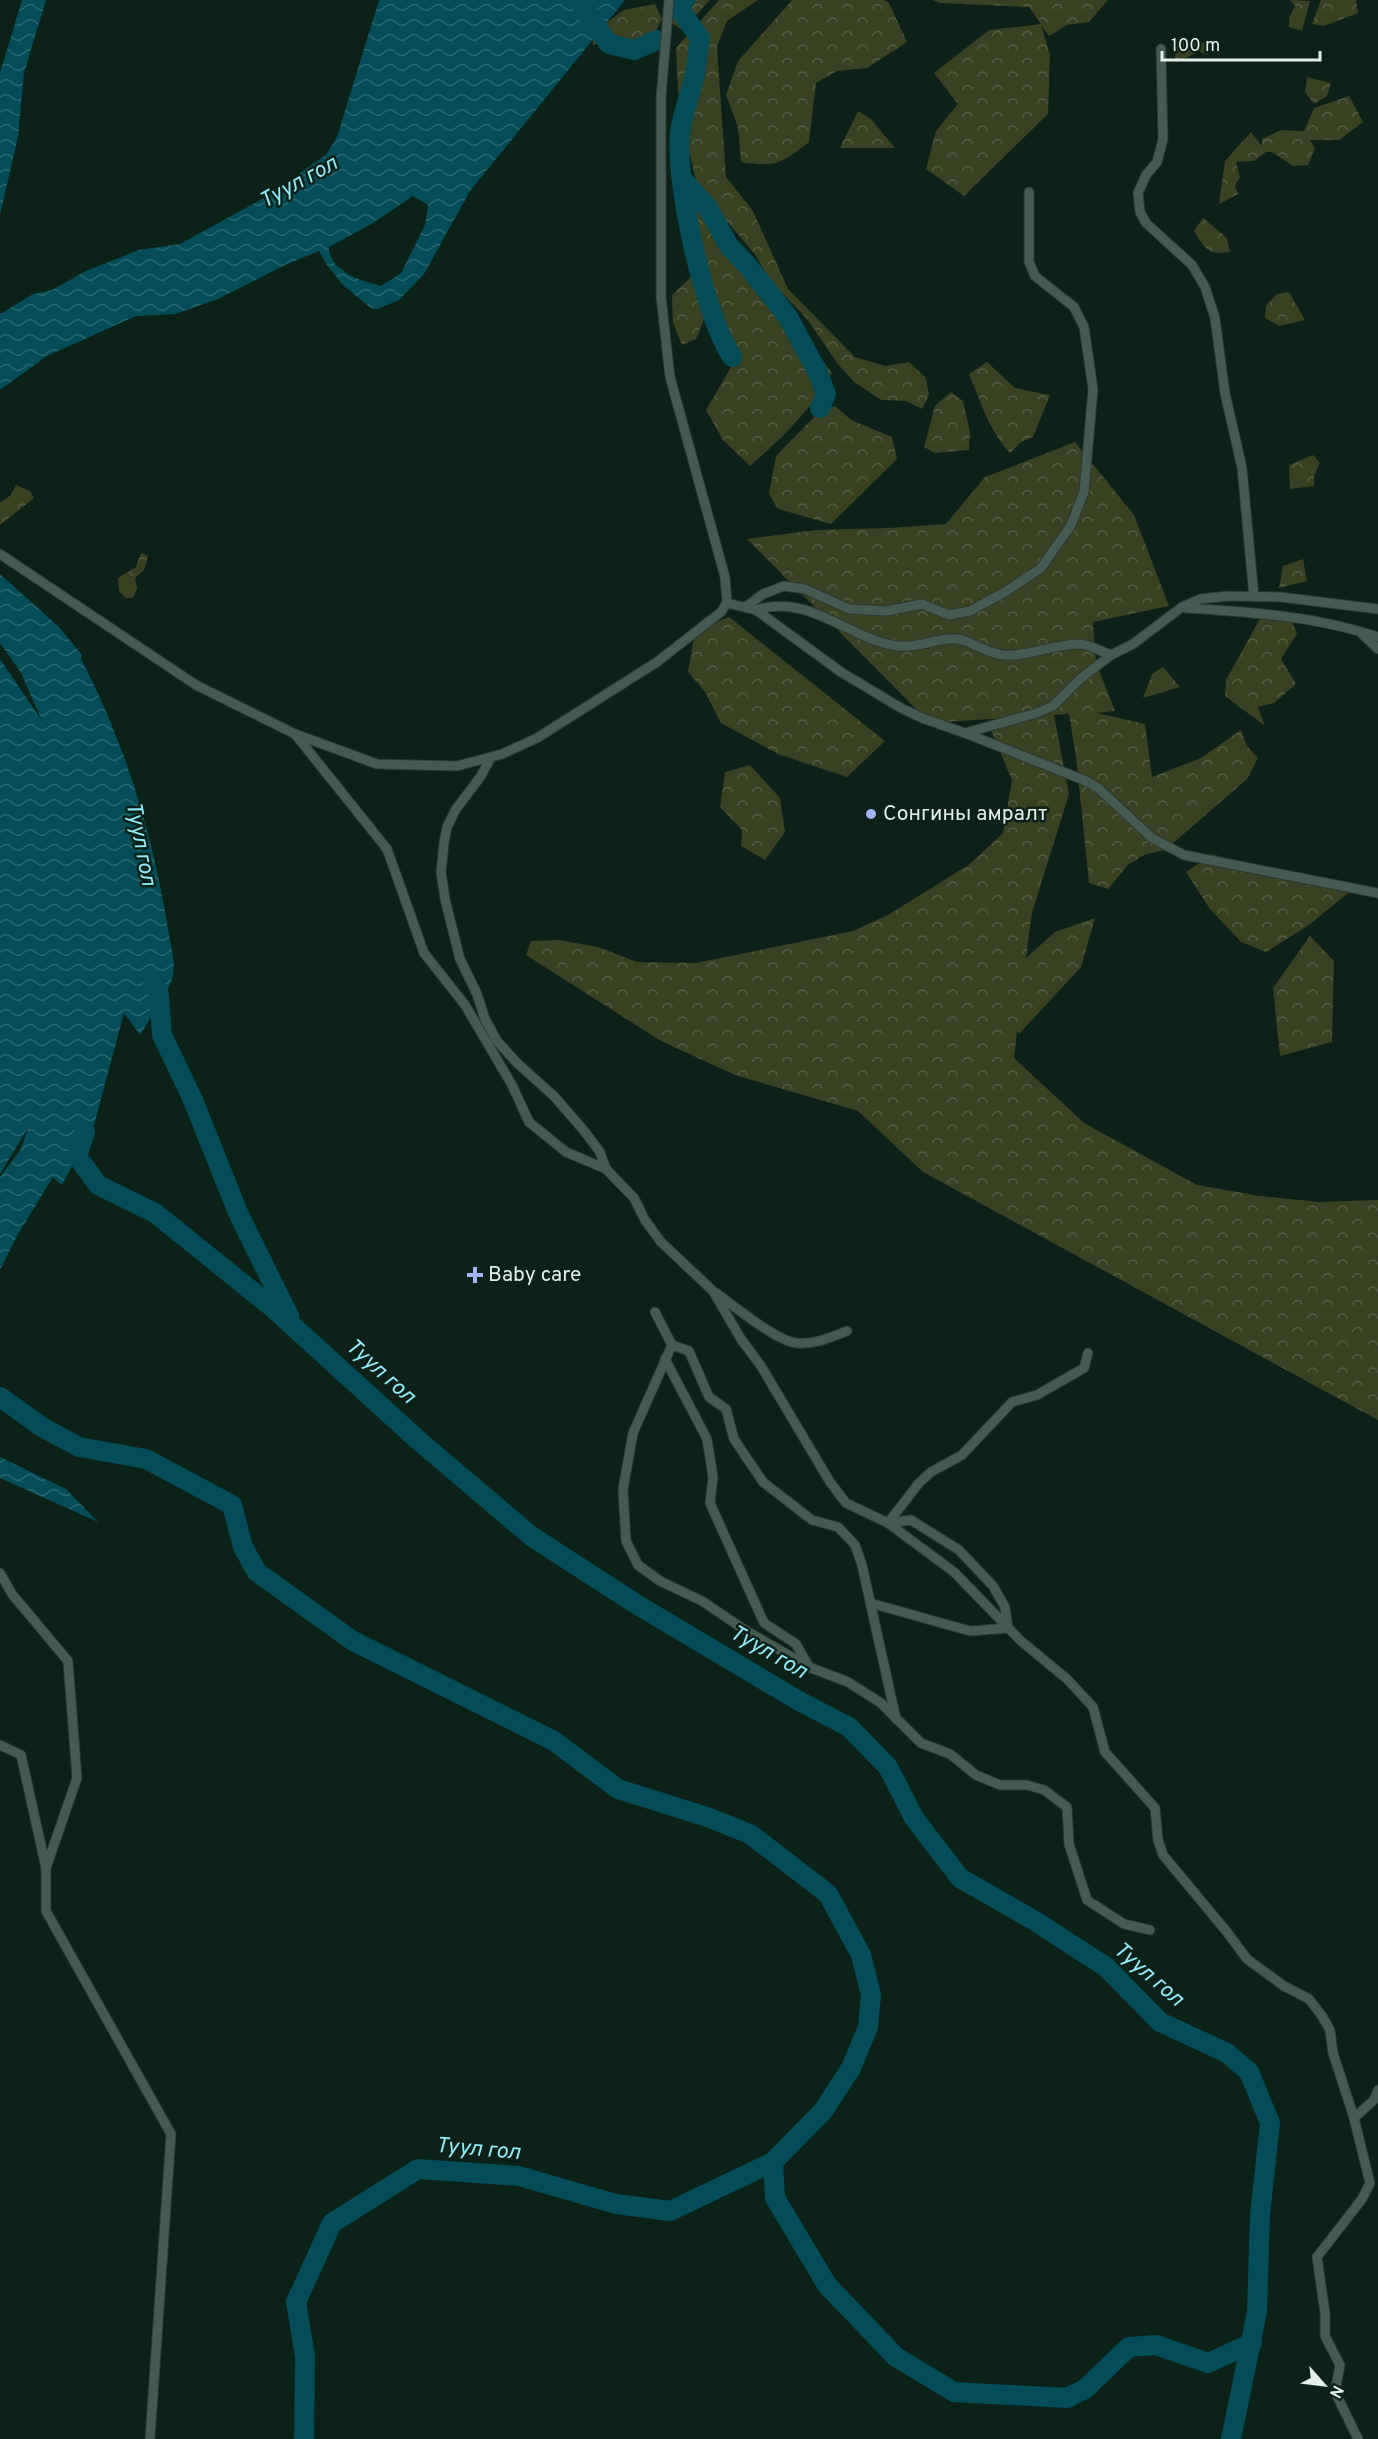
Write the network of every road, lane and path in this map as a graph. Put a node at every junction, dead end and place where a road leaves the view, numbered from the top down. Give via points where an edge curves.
1 (669, 0) edge
2 (1161, 49) dead end
3 (1029, 192) dead end
4 (0, 554) edge
5 (1254, 597) junction
6 (726, 603) junction
7 (1182, 607) junction
8 (752, 608) junction
9 (1378, 609) edge
10 (1362, 634) junction
11 (1378, 638) edge
12 (1378, 649) edge
13 (1111, 655) junction
14 (965, 733) junction
15 (295, 734) junction
16 (491, 757) junction
17 (1378, 893) edge
18 (606, 1169) junction
19 (713, 1291) junction
20 (655, 1312) dead end
21 (847, 1331) dead end
22 (672, 1345) junction
23 (1088, 1353) dead end
24 (665, 1359) junction
25 (888, 1523) junction
26 (0, 1573) edge
27 (870, 1603) junction
28 (1008, 1628) junction
29 (809, 1666) junction
30 (896, 1719) junction
31 (0, 1745) edge
32 (46, 1868) junction
33 (1150, 1930) dead end
34 (1378, 2090) edge
35 (1354, 2118) junction
36 (150, 2439) edge
37 (1358, 2439) edge

1 - 6 street via 661,98 661,297 670,377 725,577
2 - 5 street via 1163,140 1157,162 1138,193 1140,212 1146,223 1192,265 1205,287 1215,318 1225,393 1242,468
3 - 8 street via 1029,262 1035,276 1074,307 1084,327 1093,389 1084,492 1071,525 1041,568 970,611 949,615 922,604 886,611 849,609 805,589 784,586 763,594
4 - 15 street via 196,685
5 - 7 street via 1200,599
5 - 9 street
6 - 8 street
6 - 16 street via 721,612 657,662 537,738
7 - 10 street via 1306,619
7 - 13 street via 1133,644
8 - 13 street via 793,606 830,619 869,640 902,646 956,639 987,652 1007,655 1083,644
8 - 14 street via 875,694 922,718
10 - 11 street
10 - 12 street
13 - 14 street via 1071,686 1053,706
14 - 17 street via 1086,781 1152,838 1184,855
15 - 16 street via 376,764 457,766
15 - 18 street via 387,849 424,953 465,1005 529,1122 566,1152
16 - 18 street via 456,809 444,843 441,873 460,959 497,1041 585,1132 600,1152
18 - 19 street via 634,1198 661,1242
19 - 21 street via 767,1329 795,1343 820,1341
19 - 25 street via 830,1482 846,1503
20 - 22 street
22 - 24 street
22 - 27 street via 689,1351 709,1397 726,1409 734,1439 763,1482 812,1520 838,1527 855,1545
23 - 25 street via 1084,1368 1074,1376 1037,1395 1012,1402 962,1455 919,1483
24 - 29 street via 706,1439 713,1477 710,1503 764,1623 796,1644
24 - 29 street via 633,1433 623,1489 626,1541 638,1565 660,1581 702,1601
25 - 28 street via 954,1572
25 - 28 street via 911,1520 959,1550 993,1586 1005,1607
26 - 32 street via 12,1594 68,1661 77,1778
27 - 28 street via 970,1631
27 - 30 street
28 - 35 street via 1093,1707 1105,1752 1155,1808 1163,1855 1247,1959 1309,2000 1322,2016 1330,2030 1333,2053
29 - 30 street via 848,1682 881,1703
30 - 33 street via 921,1743 950,1754 976,1775 999,1785 1044,1790 1067,1807 1069,1844 1087,1900 1124,1924
31 - 32 street via 21,1755
32 - 36 street via 46,1911 171,2134
34 - 35 street via 1374,2100
35 - 37 street via 1370,2183 1317,2257 1325,2336 1340,2366 1335,2392

